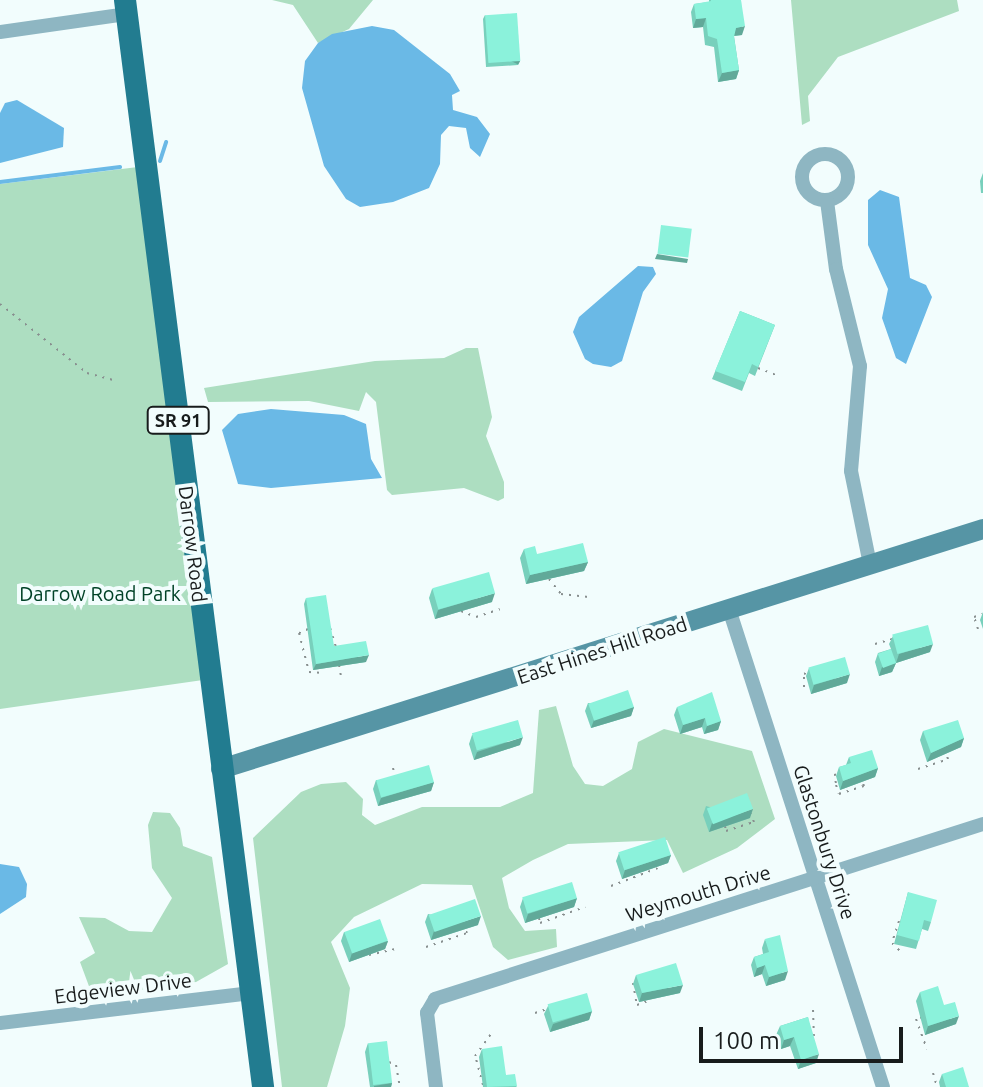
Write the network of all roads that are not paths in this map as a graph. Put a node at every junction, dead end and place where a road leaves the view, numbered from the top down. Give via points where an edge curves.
1 (125, 7) edge
2 (0, 32) edge
3 (827, 201) dead end
4 (983, 529) edge
5 (870, 564) junction
6 (729, 609) junction
7 (221, 769) junction
8 (983, 824) edge
9 (816, 878) junction
10 (251, 993) junction
11 (0, 1023) edge
12 (263, 1087) edge
13 (436, 1087) edge
14 (883, 1087) edge

1 - 2 street
1 - 7 main road, Darrow Road / SR 91
3 - 5 street via 836,269 860,366 851,471
4 - 5 street, East Hines Hill Road
5 - 6 street, East Hines Hill Road
6 - 7 street, East Hines Hill Road
6 - 9 street, Glastonbury Drive
7 - 10 main road, Darrow Road / SR 91
8 - 9 street, Weymouth Drive
9 - 13 street, Weymouth Drive via 435,999 427,1005
9 - 14 street, Glastonbury Drive
10 - 11 street, Edgeview Drive
10 - 12 main road, Darrow Road / SR 91

